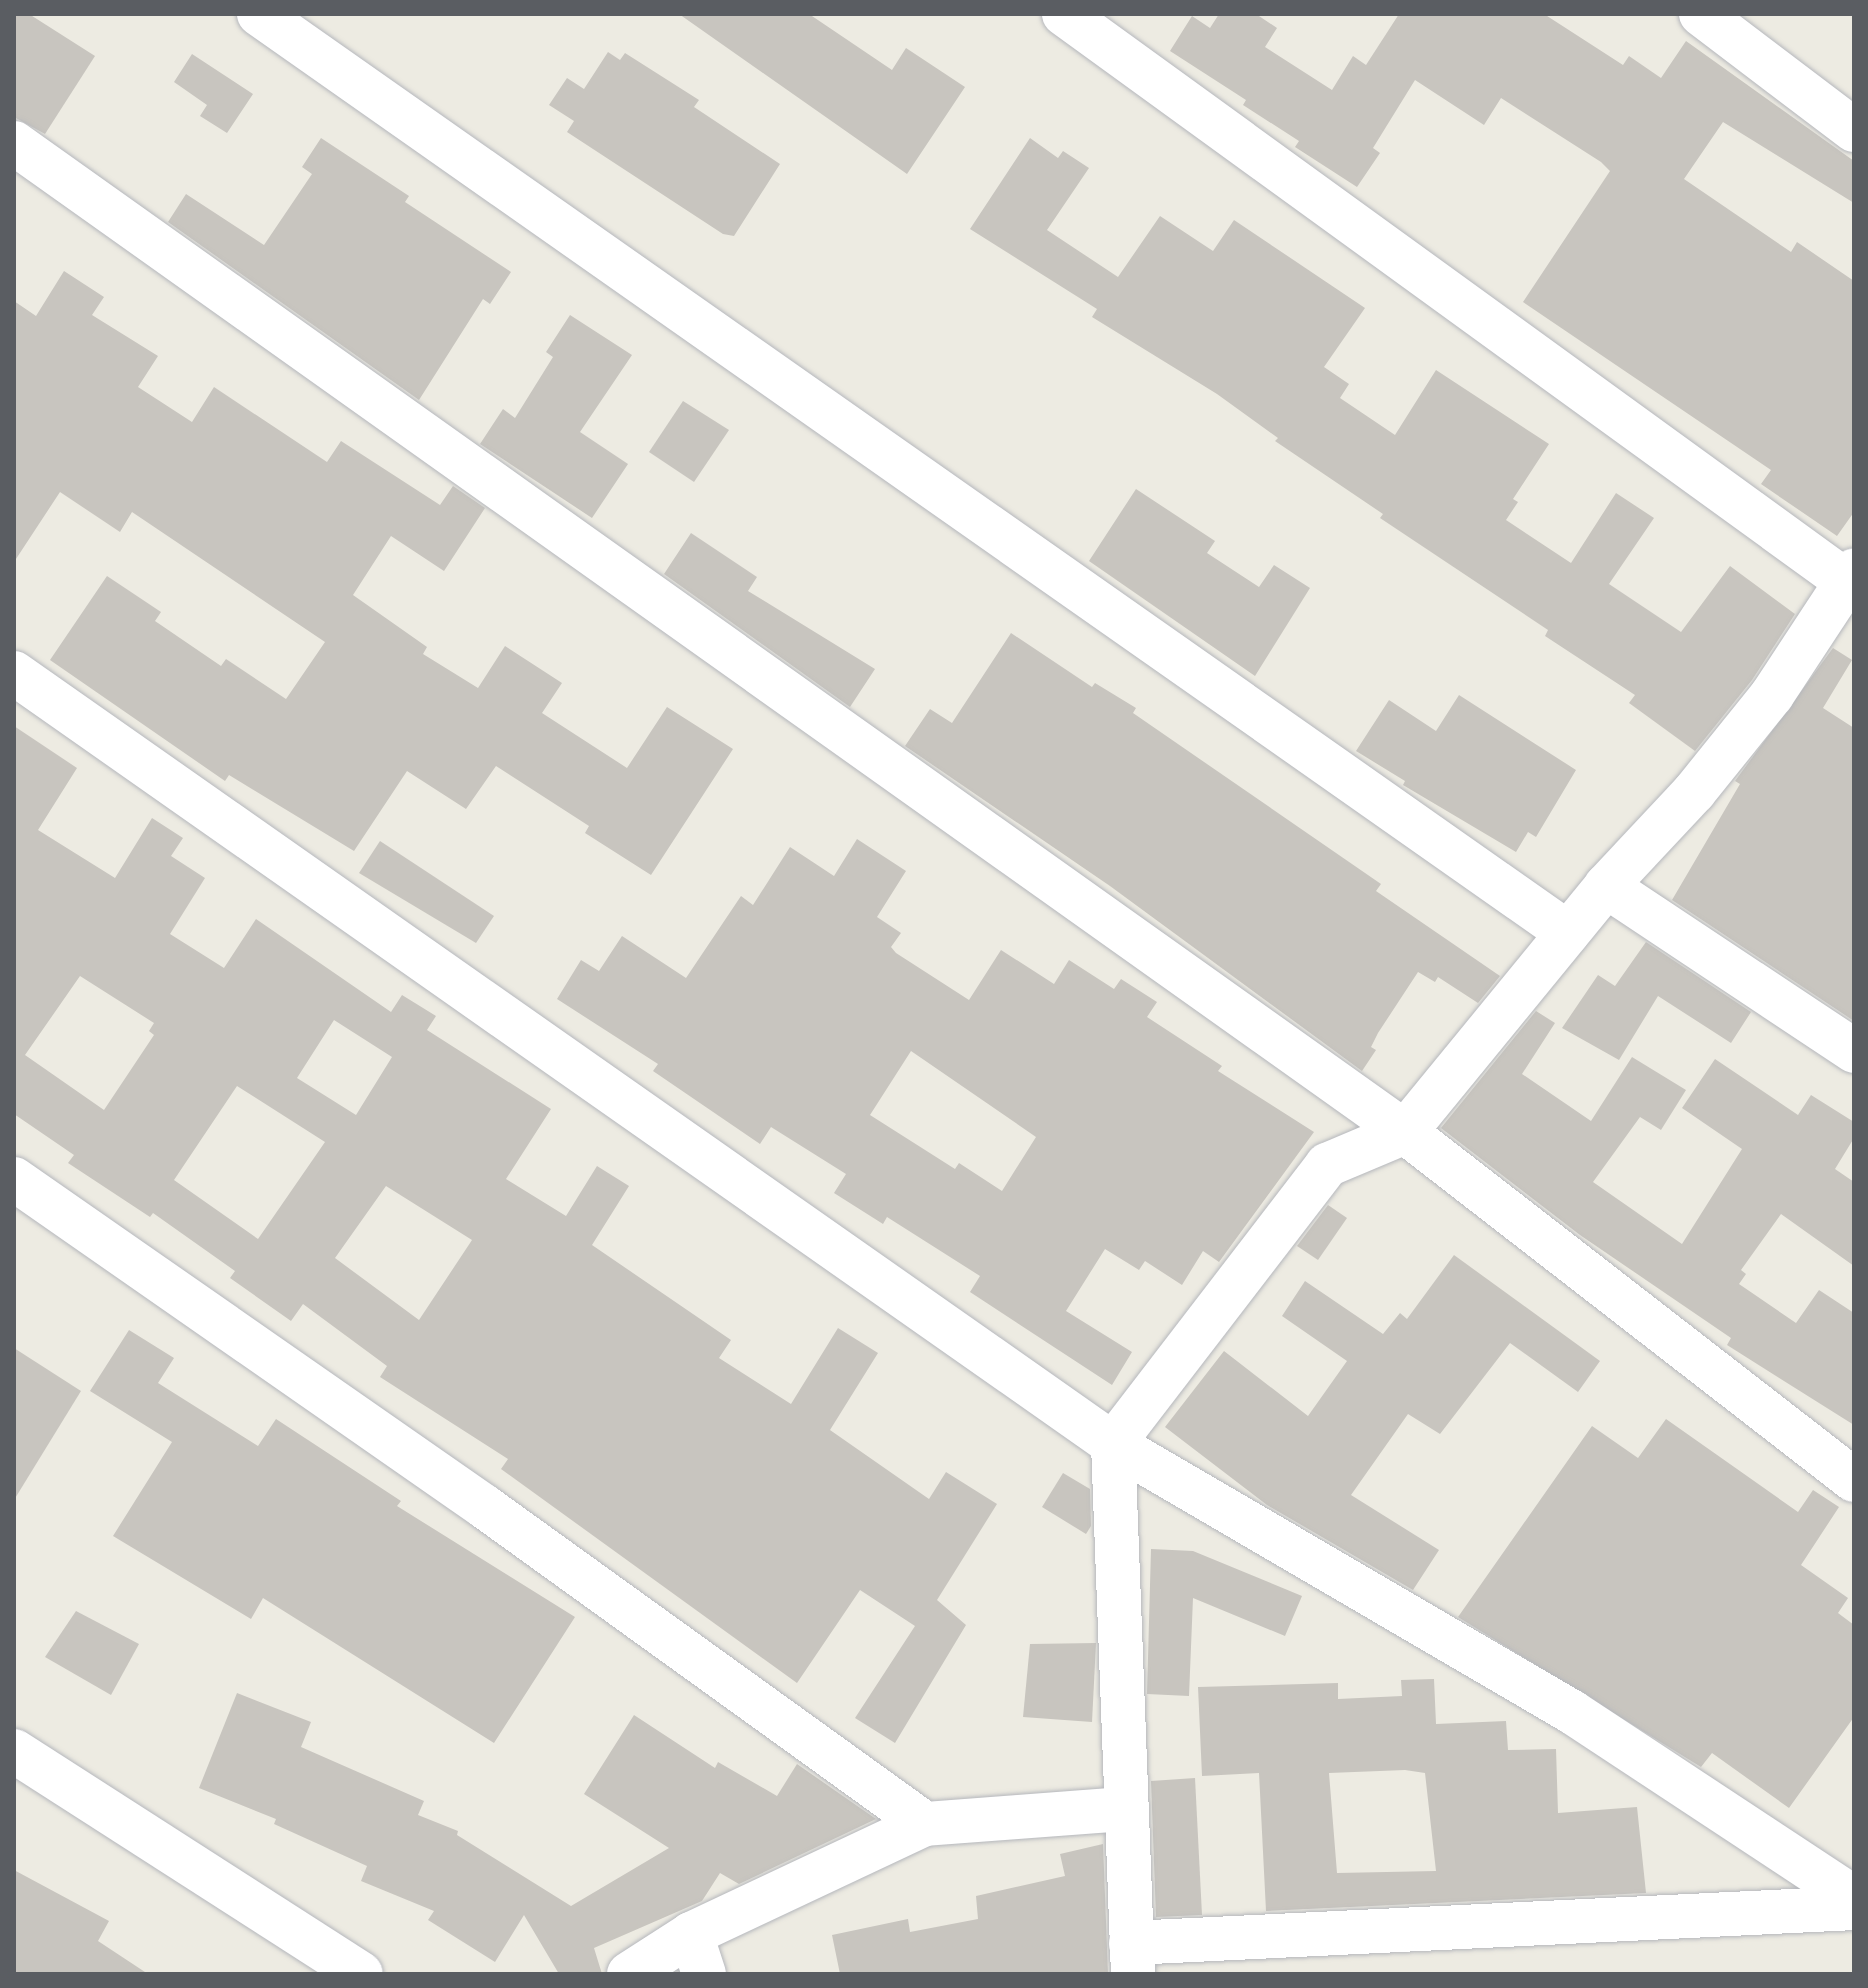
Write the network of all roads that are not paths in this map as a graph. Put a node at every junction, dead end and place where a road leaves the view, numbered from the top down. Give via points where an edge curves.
1 (259, 14) edge
2 (1064, 14) edge
3 (1701, 14) edge
4 (1854, 130) edge
5 (14, 143) edge
6 (1852, 579) edge
7 (14, 673) edge
8 (1606, 886) junction
9 (1568, 933) junction
10 (1854, 1051) edge
11 (1405, 1132) junction
12 (14, 1179) edge
13 (1113, 1444) junction
14 (1854, 1480) edge
15 (14, 1751) edge
16 (1125, 1809) junction
17 (925, 1824) junction
18 (1854, 1898) edge
19 (1854, 1908) edge
20 (698, 1954) edge
21 (1132, 1959) edge
22 (361, 1974) edge
23 (629, 1974) edge

1 - 9 street
2 - 6 street
3 - 4 street
5 - 11 street
6 - 8 street via 1762,707
7 - 13 street
8 - 9 street
8 - 10 street
9 - 11 street
11 - 13 street via 1327,1165
11 - 14 street
12 - 17 street via 485,1507
13 - 16 street
13 - 18 street via 1572,1712
15 - 22 street
16 - 17 street
16 - 21 street
17 - 20 street
19 - 21 street
20 - 23 street

